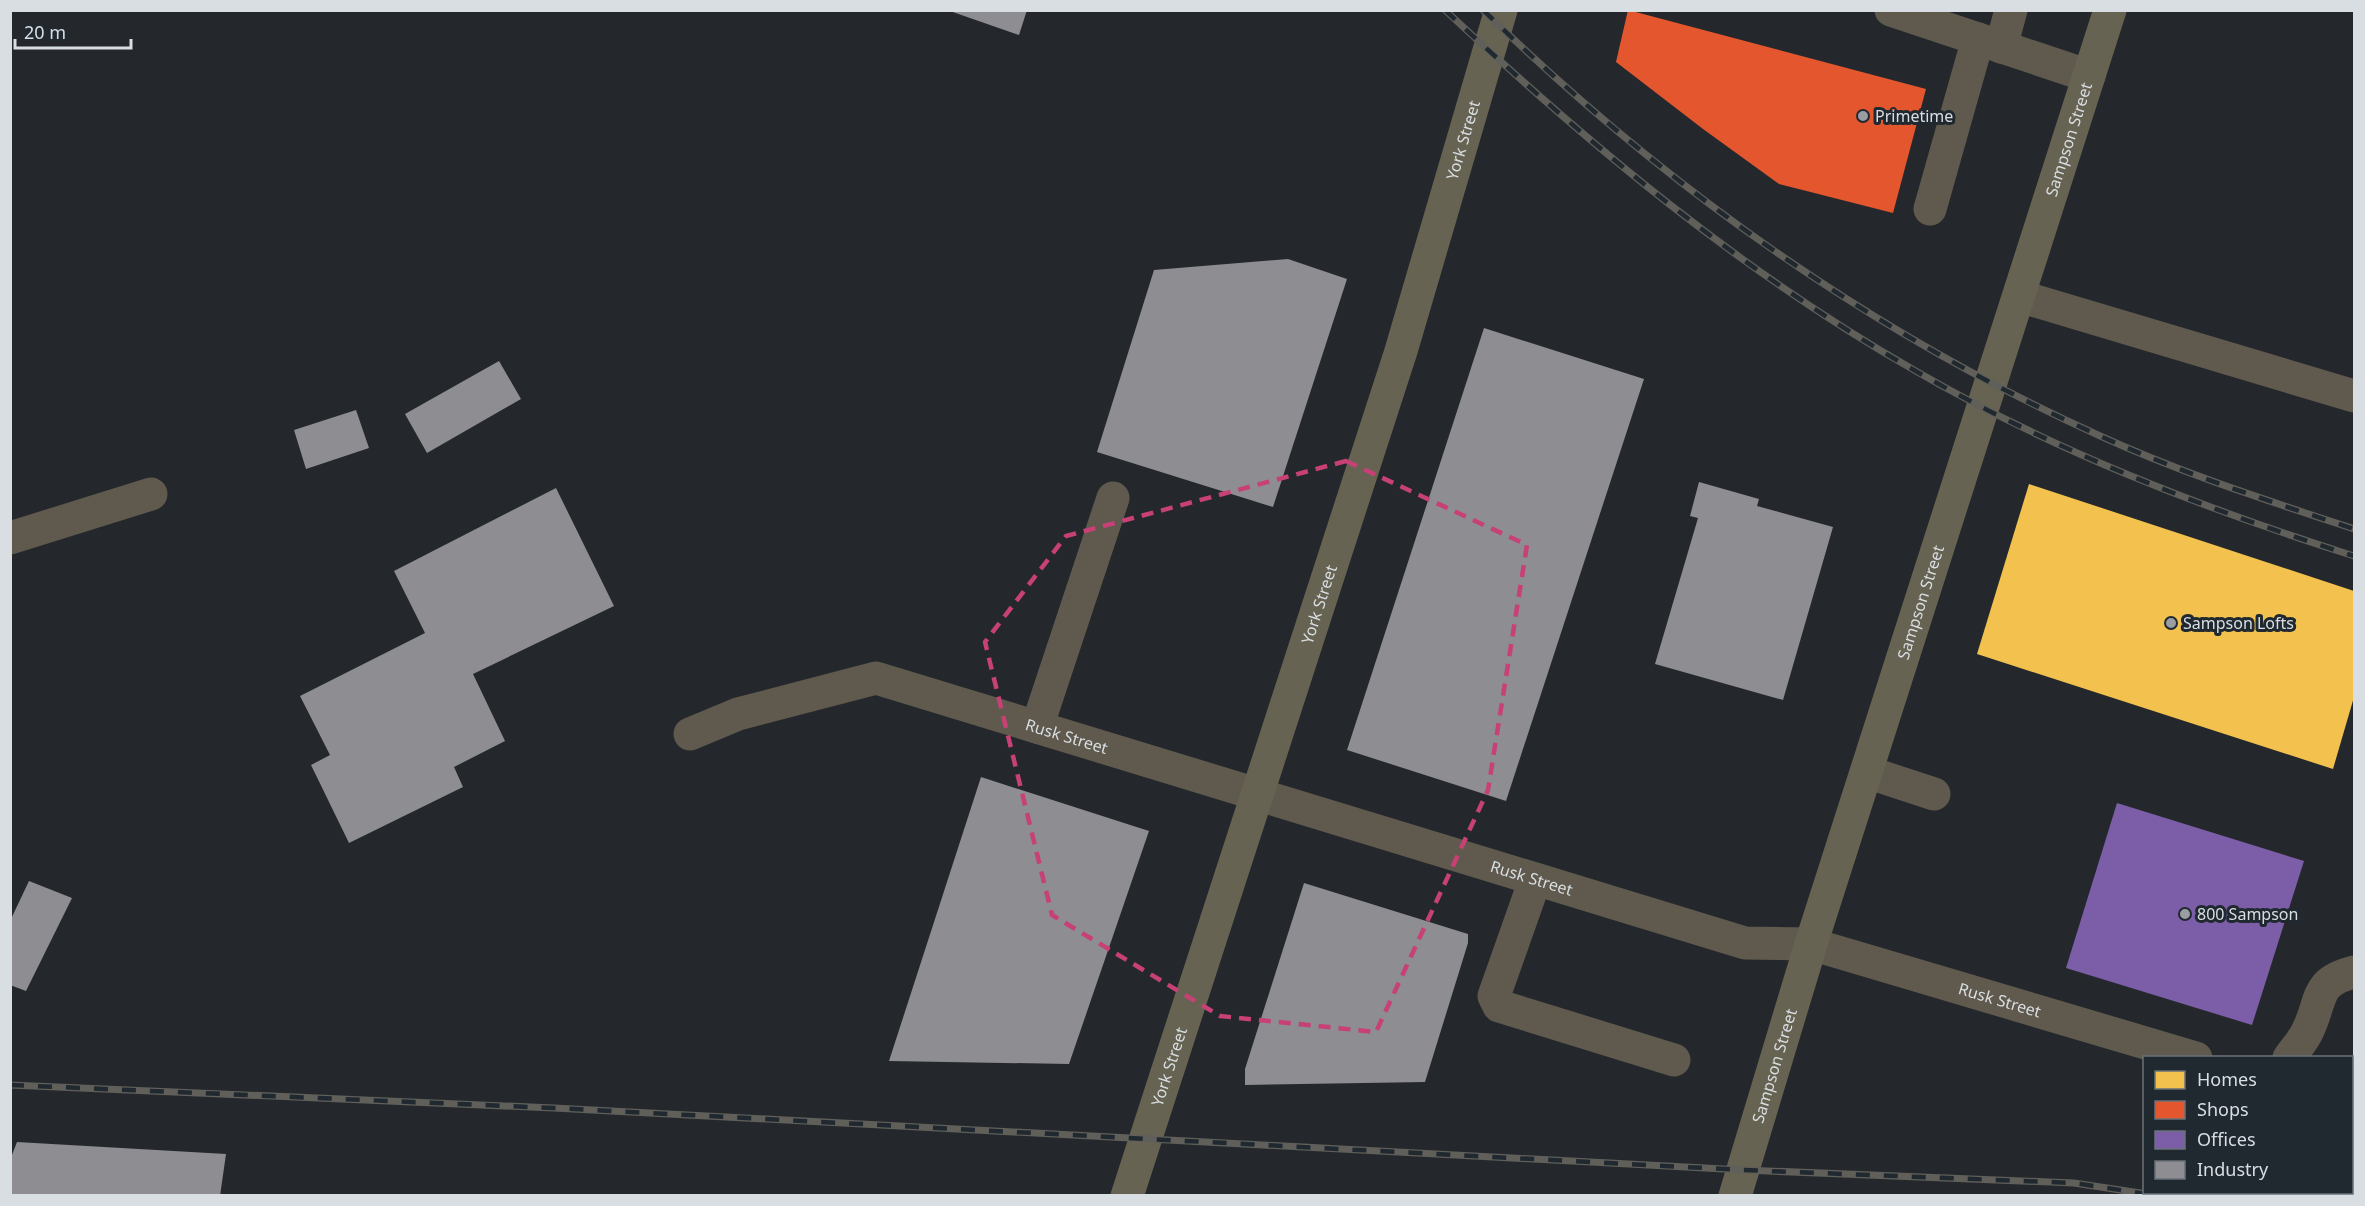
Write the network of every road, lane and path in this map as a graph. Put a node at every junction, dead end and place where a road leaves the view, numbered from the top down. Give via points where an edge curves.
1 (1501, 10) edge
2 (2011, 10) edge
3 (2110, 10) edge
4 (1904, 13) edge
5 (1989, 43) junction
6 (2089, 76) junction
7 (1930, 209) dead end
8 (2019, 296) junction
9 (2355, 396) edge
10 (151, 494) dead end
11 (1113, 498) dead end
12 (10, 538) edge
13 (1036, 727) junction
14 (690, 734) dead end
15 (1867, 772) junction
16 (1258, 793) junction
17 (1934, 794) dead end
18 (1535, 880) junction
19 (1811, 944) junction
20 (2355, 972) edge
21 (2189, 1056) edge
22 (2290, 1056) edge
23 (1674, 1060) dead end
24 (1127, 1196) edge
25 (1735, 1196) edge

1 - 16 main road, York Street via 1401,351
2 - 5 street
3 - 6 main road, Sampson Street
4 - 5 street
5 - 6 street
5 - 7 street
6 - 8 main road, Sampson Street
8 - 9 street
8 - 15 main road, Sampson Street
10 - 12 street
11 - 13 street
13 - 14 street, Rusk Street via 876,678 738,714
13 - 16 street, Rusk Street
15 - 17 street
15 - 19 main road, Sampson Street
16 - 18 street, Rusk Street
16 - 24 main road, York Street
18 - 19 street, Rusk Street via 1745,943
18 - 23 street via 1494,996 1499,1006
19 - 21 street, Rusk Street
19 - 25 main road, Sampson Street
20 - 22 street via 2336,976 2321,992 2308,1032

